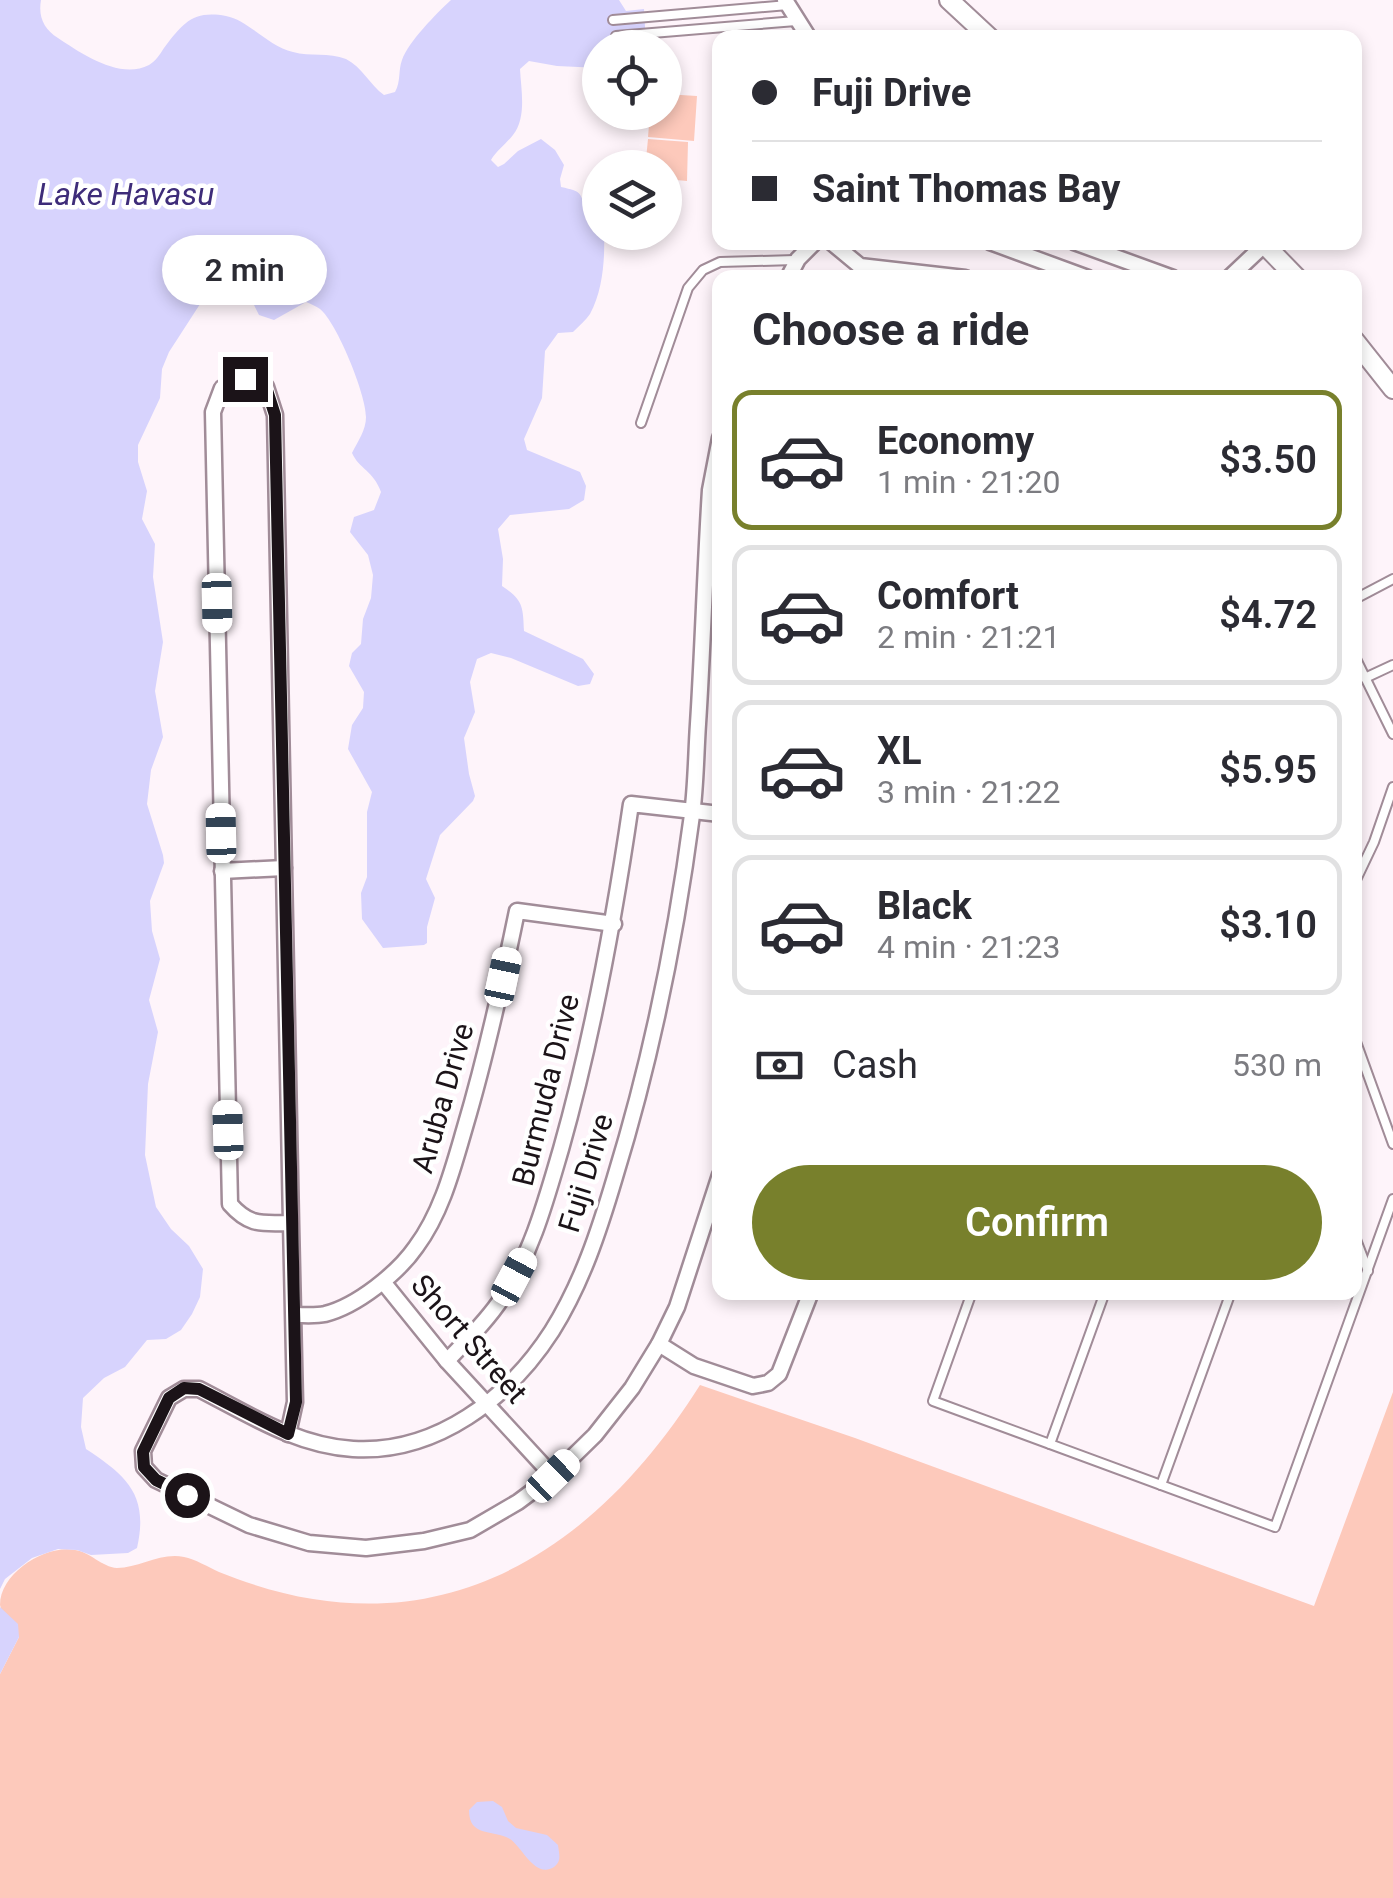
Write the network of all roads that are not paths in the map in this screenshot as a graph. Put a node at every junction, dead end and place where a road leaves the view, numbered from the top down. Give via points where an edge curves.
1 (948, 0) edge
2 (786, 2) edge
3 (613, 20) dead end
4 (798, 21) junction
5 (803, 30) edge
6 (981, 30) edge
7 (682, 31) edge
8 (807, 250) edge
9 (841, 250) edge
10 (1012, 250) edge
11 (1096, 250) edge
12 (1257, 250) edge
13 (1269, 250) edge
14 (798, 260) junction
15 (792, 270) edge
16 (884, 270) edge
17 (1066, 270) edge
18 (1151, 270) edge
19 (1237, 270) edge
20 (1289, 270) edge
21 (1362, 352) edge
22 (1393, 389) edge
23 (641, 423) dead end
24 (712, 480) edge
25 (1393, 578) edge
26 (1362, 595) edge
27 (1393, 666) edge
28 (1362, 670) edge
29 (1366, 678) junction
30 (1393, 734) edge
31 (1393, 787) edge
32 (1391, 800) edge
33 (693, 812) junction
34 (712, 813) edge
35 (1362, 867) edge
36 (284, 868) junction
37 (222, 871) junction
38 (614, 924) junction
39 (1362, 1057) edge
40 (1393, 1109) edge
41 (1382, 1112) junction
42 (1393, 1144) edge
43 (1393, 1199) edge
44 (712, 1200) edge
45 (291, 1223) junction
46 (1362, 1256) edge
47 (1368, 1272) junction
48 (384, 1283) junction
49 (1362, 1288) edge
50 (808, 1300) edge
51 (969, 1300) edge
52 (1102, 1300) edge
53 (1228, 1300) edge
54 (1358, 1300) edge
55 (295, 1315) junction
56 (659, 1344) junction
57 (447, 1361) junction
58 (487, 1404) junction
59 (288, 1434) junction
60 (1050, 1444) junction
61 (553, 1476) junction
62 (1161, 1485) junction

1 - 6 street
2 - 3 lane
2 - 4 street
4 - 5 street
4 - 7 lane
8 - 14 street
9 - 16 street via 860,266
10 - 17 street
11 - 18 street
12 - 19 street
13 - 20 street
14 - 15 street
14 - 23 lane via 720,262 702,270 688,288
21 - 22 street
24 - 33 street, Fuji Drive
25 - 26 lane
27 - 29 lane
28 - 29 lane
29 - 30 lane
31 - 32 lane
32 - 35 lane
33 - 34 street
33 - 38 street, Burmuda Drive via 631,804
33 - 58 street, Fuji Drive via 655,1026 594,1244 551,1332
36 - 37 street
36 - 37 street via 275,415 266,387 245,379 222,388 213,412
36 - 45 street
37 - 45 street via 230,1204 254,1223
38 - 48 street, Aruba Drive via 517,911 451,1176 416,1248
38 - 57 street, Burmuda Drive via 580,1082 541,1217 504,1296
39 - 41 lane
40 - 41 lane
41 - 42 lane
43 - 47 lane
44 - 56 street, Fuji Drive
45 - 55 street
46 - 47 lane
47 - 49 lane
48 - 55 street, Aruba Drive via 324,1314
48 - 57 street, Short Street
50 - 56 street via 779,1374 768,1383 754,1386 694,1366
51 - 60 lane via 933,1400
52 - 60 lane
53 - 62 lane
54 - 62 lane via 1275,1527
55 - 59 street via 296,1402
56 - 61 street, Fuji Drive via 596,1435
57 - 58 street, Short Street
58 - 59 street, Fuji Drive via 438,1435 397,1446 356,1449
58 - 61 street, Short Street
59 - 61 street, Fuji Drive via 199,1389 184,1388 169,1398 143,1452 144,1467 156,1480 249,1525 309,1542 366,1548 470,1530
60 - 62 lane

